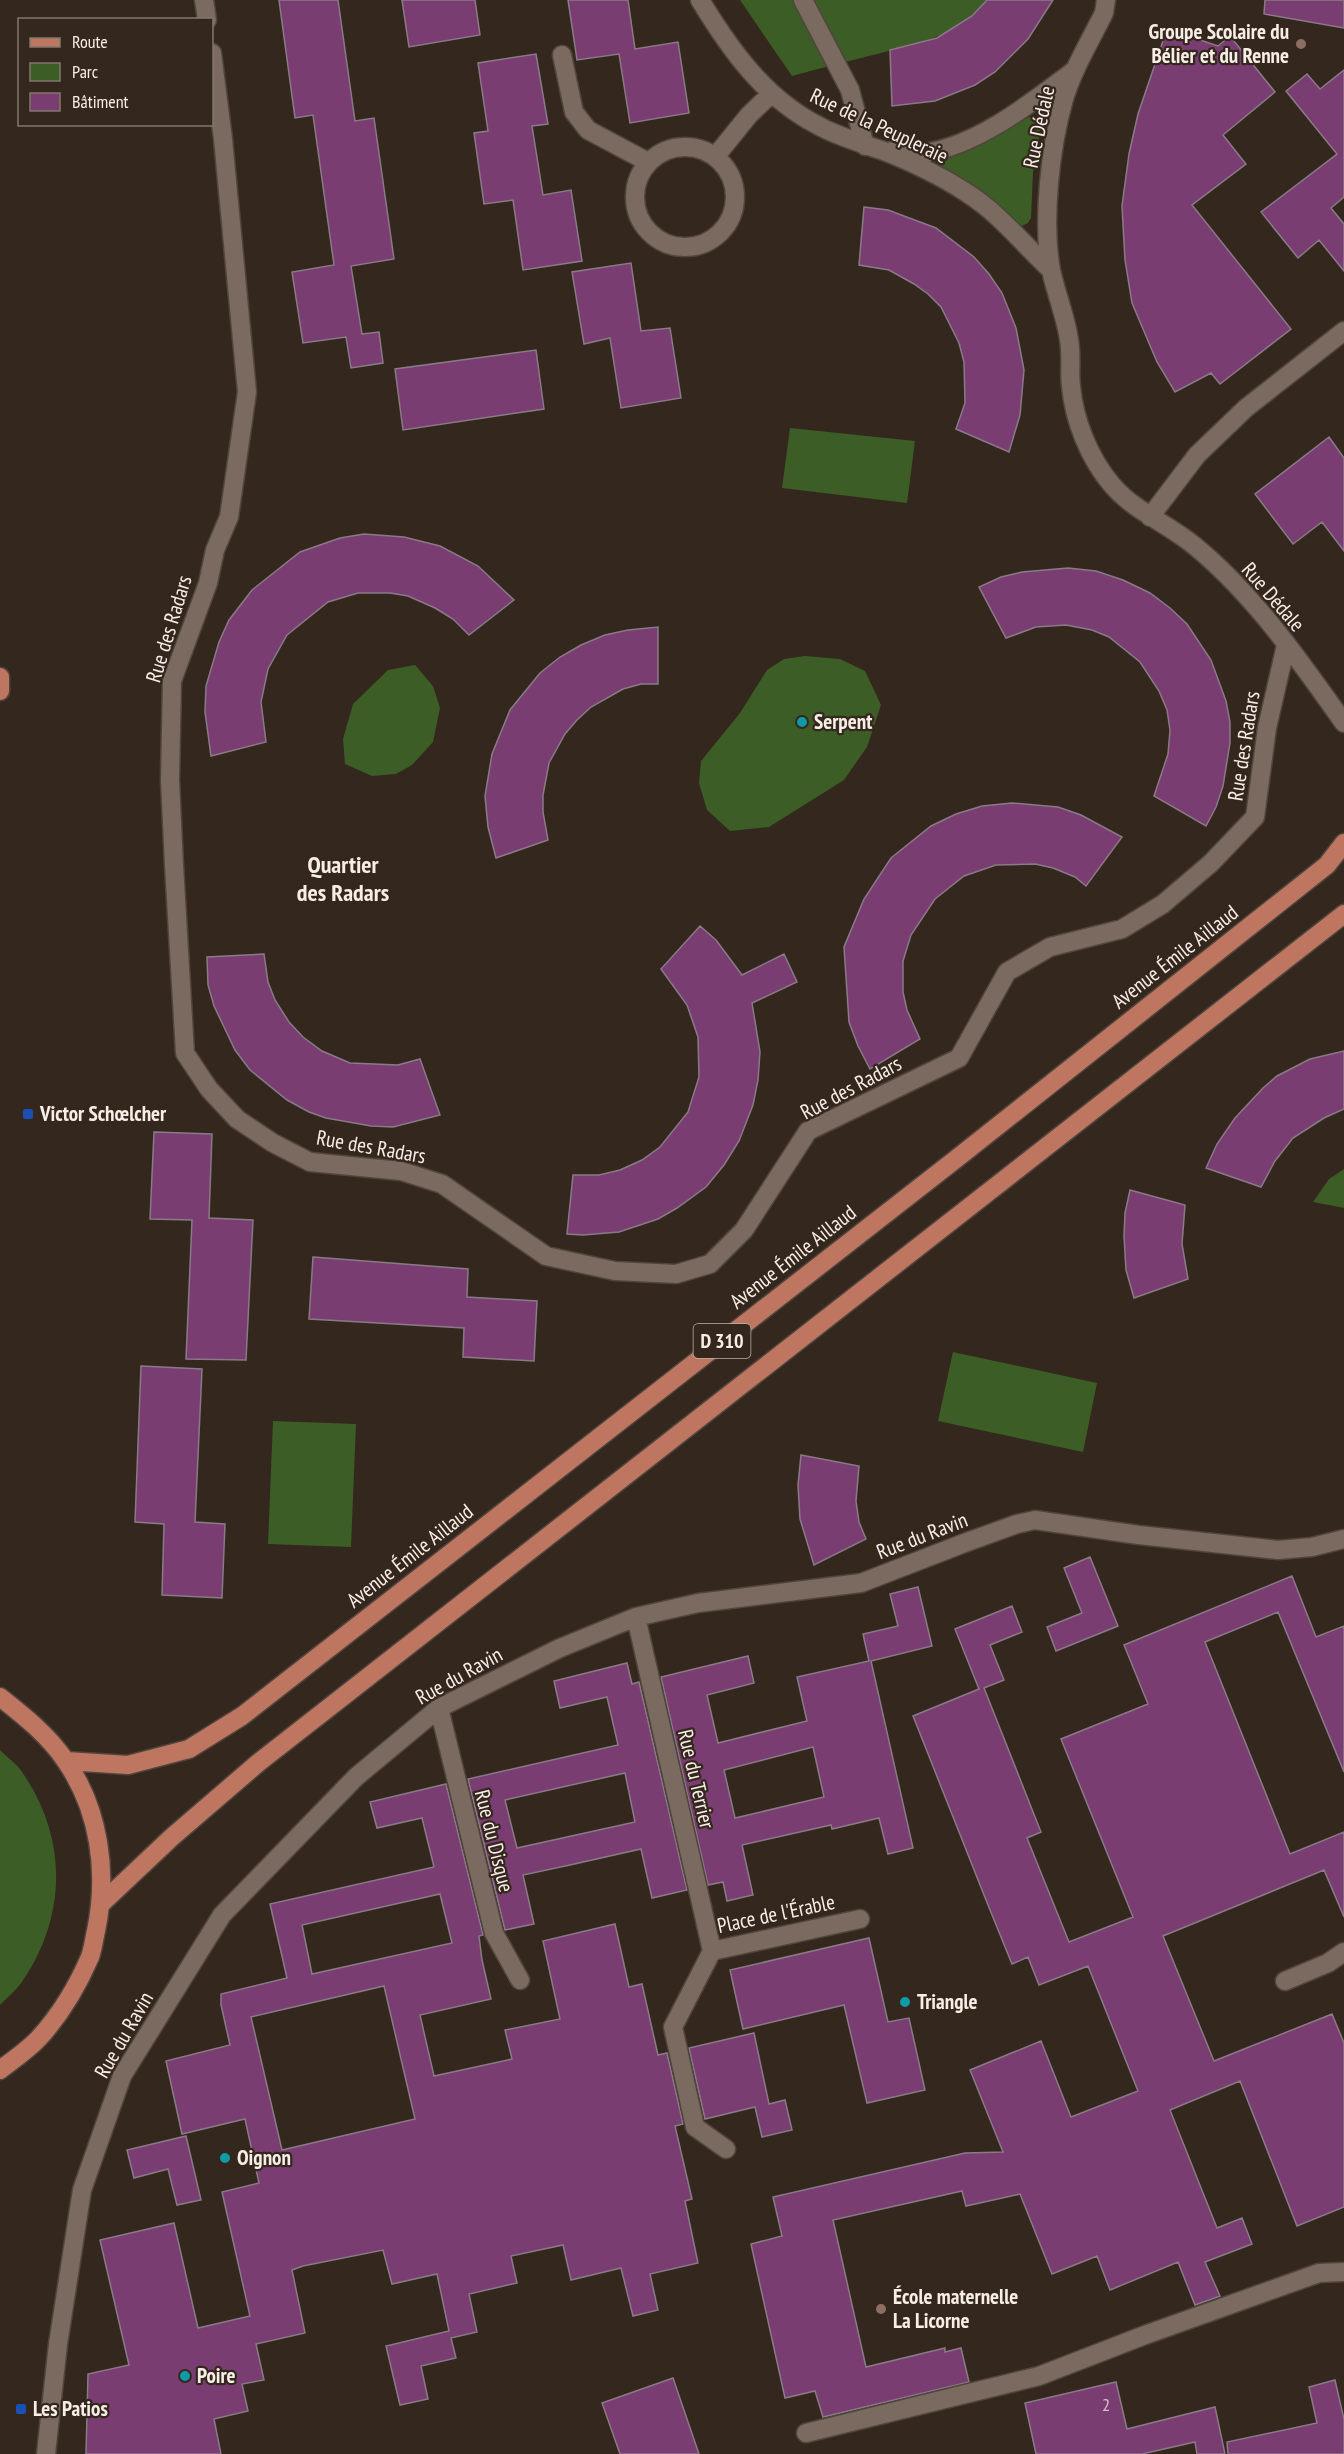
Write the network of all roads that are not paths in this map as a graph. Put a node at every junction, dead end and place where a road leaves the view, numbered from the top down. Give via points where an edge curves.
1 (204, 0) edge
2 (700, 0) edge
3 (803, 0) edge
4 (1107, 0) edge
5 (207, 18) edge
6 (562, 55) dead end
7 (213, 61) edge
8 (1076, 70) junction
9 (771, 94) junction
10 (873, 148) junction
11 (715, 157) junction
12 (648, 162) junction
13 (1051, 270) junction
14 (1344, 331) edge
15 (1150, 517) junction
16 (1286, 645) junction
17 (0, 677) edge
18 (0, 692) edge
19 (1344, 723) edge
20 (1344, 843) edge
21 (1344, 914) edge
22 (1344, 1539) edge
23 (636, 1617) junction
24 (0, 1697) edge
25 (439, 1708) junction
26 (66, 1761) junction
27 (102, 1903) junction
28 (860, 1919) dead end
29 (712, 1951) junction
30 (1344, 1952) edge
31 (520, 1980) dead end
32 (1285, 1980) dead end
33 (0, 2070) edge
34 (726, 2149) dead end
35 (1344, 2272) edge
36 (806, 2433) dead end
37 (46, 2454) edge

1 - 5 street
2 - 9 street, Rue de la Peupleraie
3 - 10 street via 850,90
4 - 8 street, Rue Dédale
6 - 12 street via 574,112 588,129
7 - 16 street, Rue des Radars via 247,392 229,517 172,681 170,780 174,877 185,1053 209,1089 237,1119 273,1143 310,1162 402,1171 442,1184 546,1256 615,1270 676,1274 710,1264 744,1230 808,1131 958,1058 1007,972 1050,948 1122,929 1163,904 1211,863 1255,817 1267,728
8 - 10 street via 1029,105 968,140 924,153
8 - 13 street, Rue Dédale via 1064,99 1052,168 1047,213
9 - 10 street, Rue de la Peupleraie via 821,127
9 - 11 street
10 - 13 street, Rue de la Peupleraie via 966,192 1006,224
11 - 12 street via 693,147 669,149
11 - 12 street via 731,176 735,199 728,223 711,240 688,248 664,244 645,229 635,207 636,183
13 - 15 street, Rue Dédale via 1070,340 1070,384 1083,434 1111,484
14 - 15 street via 1246,408 1197,455
15 - 16 street, Rue Dédale via 1195,546 1242,592
16 - 19 street, Rue Dédale
17 - 18 main road
20 - 26 main road, Avenue Émile Aillaud / D 310 via 1328,865 242,1716 189,1749 138,1763
21 - 27 main road, D 310 via 258,1763
22 - 23 street, Rue du Ravin via 1278,1550 1035,1520 861,1583 698,1603
23 - 25 street, Rue du Ravin via 560,1648
23 - 29 street, Rue du Terrier
24 - 26 main road via 35,1724
25 - 31 street, Rue du Disque via 494,1933
25 - 37 street, Rue du Ravin via 356,1777 222,1915 122,2076 82,2190
26 - 27 main road via 84,1793 96,1828
27 - 33 main road via 91,1955 69,2001 38,2040
28 - 29 street, Place de l'Érable
29 - 34 street, Place de l'Érable via 673,2027 694,2127
30 - 32 street via 1328,1963
35 - 36 street via 1319,2273 1039,2376

